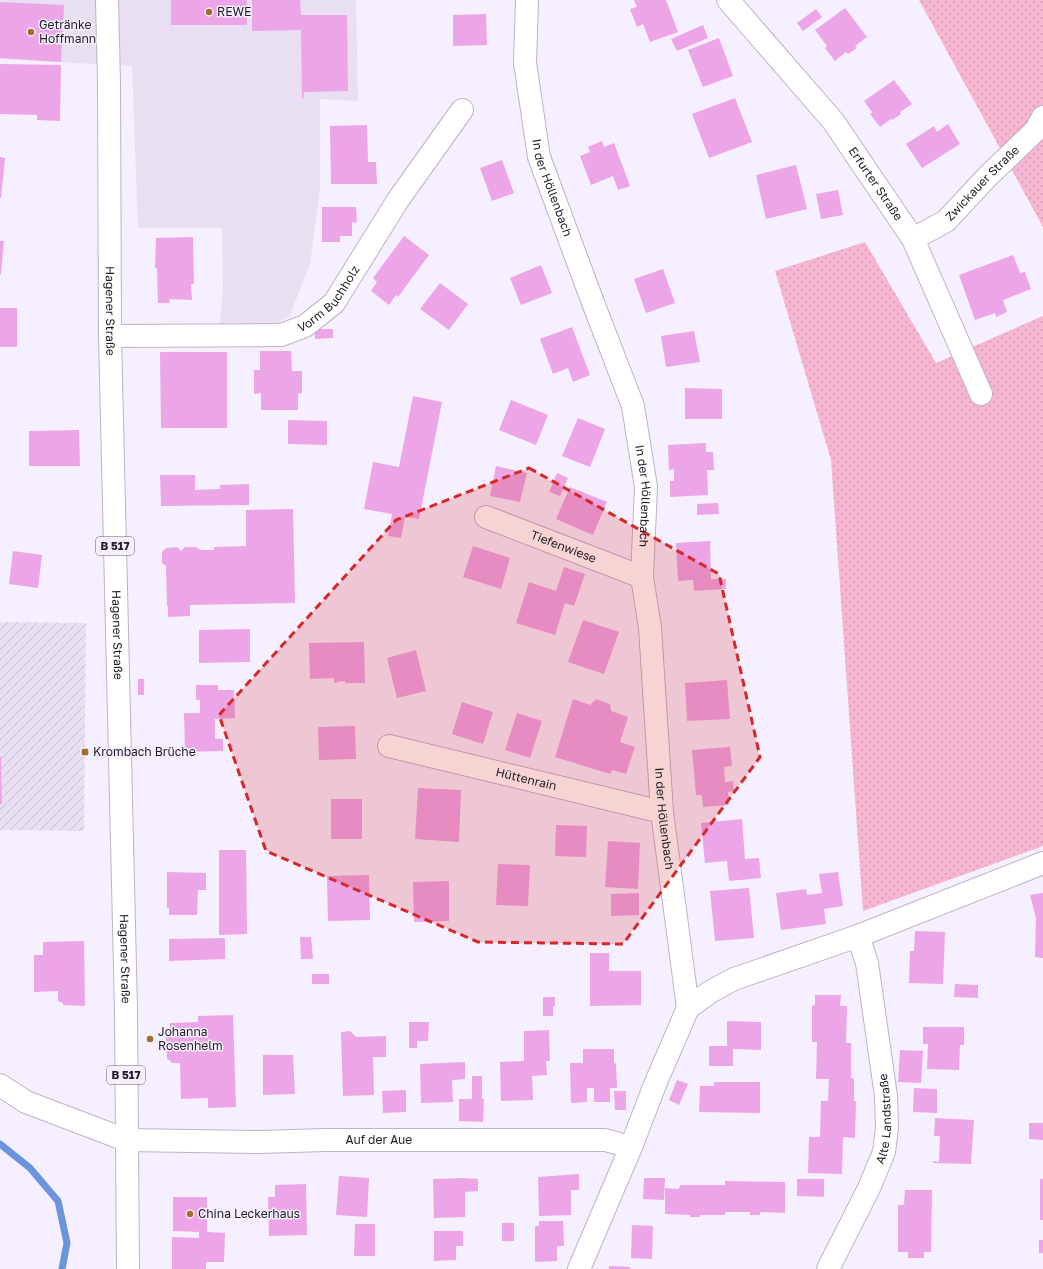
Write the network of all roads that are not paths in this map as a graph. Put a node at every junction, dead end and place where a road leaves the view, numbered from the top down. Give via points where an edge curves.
1 (107, 0) edge
2 (526, 0) edge
3 (728, 0) edge
4 (462, 110) dead end
5 (1041, 127) edge
6 (913, 239) junction
7 (110, 336) junction
8 (981, 394) dead end
9 (486, 517) dead end
10 (642, 576) junction
11 (389, 746) dead end
12 (662, 812) junction
13 (1043, 862) edge
14 (858, 936) junction
15 (688, 1008) junction
16 (0, 1085) edge
17 (126, 1140) junction
18 (631, 1147) junction
19 (128, 1269) edge
20 (579, 1269) edge
21 (828, 1269) edge

1 - 7 street, Hagener Straße / B 517
2 - 10 street, In der Höllenbach via 525,63 539,157 633,406 646,487
3 - 6 street, Erfurter Straße via 833,121
4 - 7 street, Vorm Buchholz via 398,200 334,303 305,326 281,335
5 - 6 street, Zwickauer Straße via 988,176 946,221
6 - 8 street, Erfurter Straße
7 - 17 street, Hagener Straße / B 517 via 126,1010
9 - 10 street, Tiefenwiese
10 - 12 street, In der Höllenbach via 650,628
11 - 12 street, Hüttenrain
12 - 15 street, In der Höllenbach
13 - 14 street
14 - 15 street via 734,979
14 - 21 street, Alte Landstraße via 867,963 886,1096 887,1128 884,1152 872,1181
15 - 18 street
16 - 17 street, Auf der Aue via 26,1102
17 - 18 street, Auf der Aue via 605,1140
17 - 19 street, Hagener Straße / B 517
18 - 20 street

